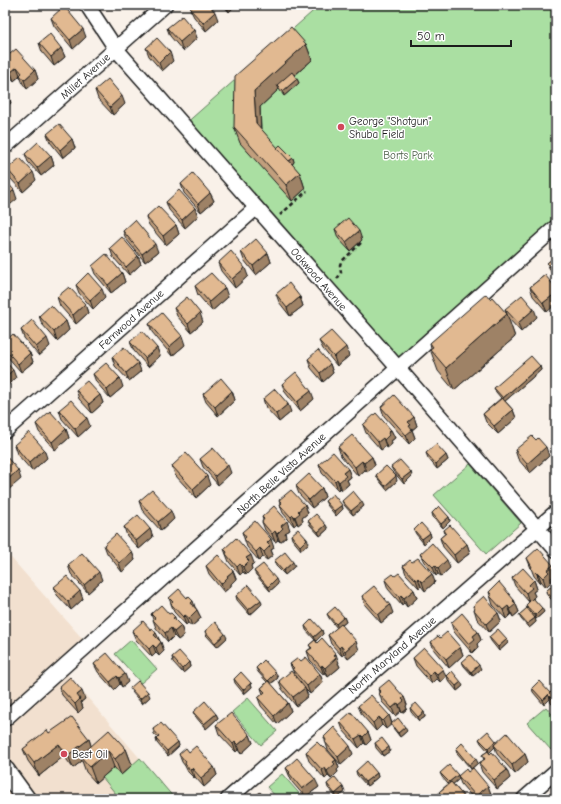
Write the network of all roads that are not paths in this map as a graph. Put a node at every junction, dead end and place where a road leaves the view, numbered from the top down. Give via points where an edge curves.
1 (87, 5) edge
2 (165, 5) edge
3 (116, 49) junction
4 (5, 147) edge
5 (256, 208) junction
6 (556, 227) edge
7 (398, 368) junction
8 (5, 432) edge
9 (556, 512) edge
10 (537, 528) junction
11 (556, 550) edge
12 (5, 719) edge
13 (5, 770) edge
14 (556, 771) edge
15 (26, 799) edge
16 (228, 799) edge
17 (524, 799) edge

1 - 3 street, Oakwood Avenue
2 - 3 street, Millet Avenue
3 - 4 street, Millet Avenue
3 - 5 street, Oakwood Avenue
5 - 7 street, Oakwood Avenue
5 - 8 street, Fernwood Avenue
6 - 7 street, North Belle Vista Avenue
7 - 10 street, Oakwood Avenue
7 - 12 street, North Belle Vista Avenue
9 - 10 street, North Maryland Avenue
10 - 11 street, Oakwood Avenue
10 - 16 street, North Maryland Avenue
13 - 15 main road
14 - 17 street

